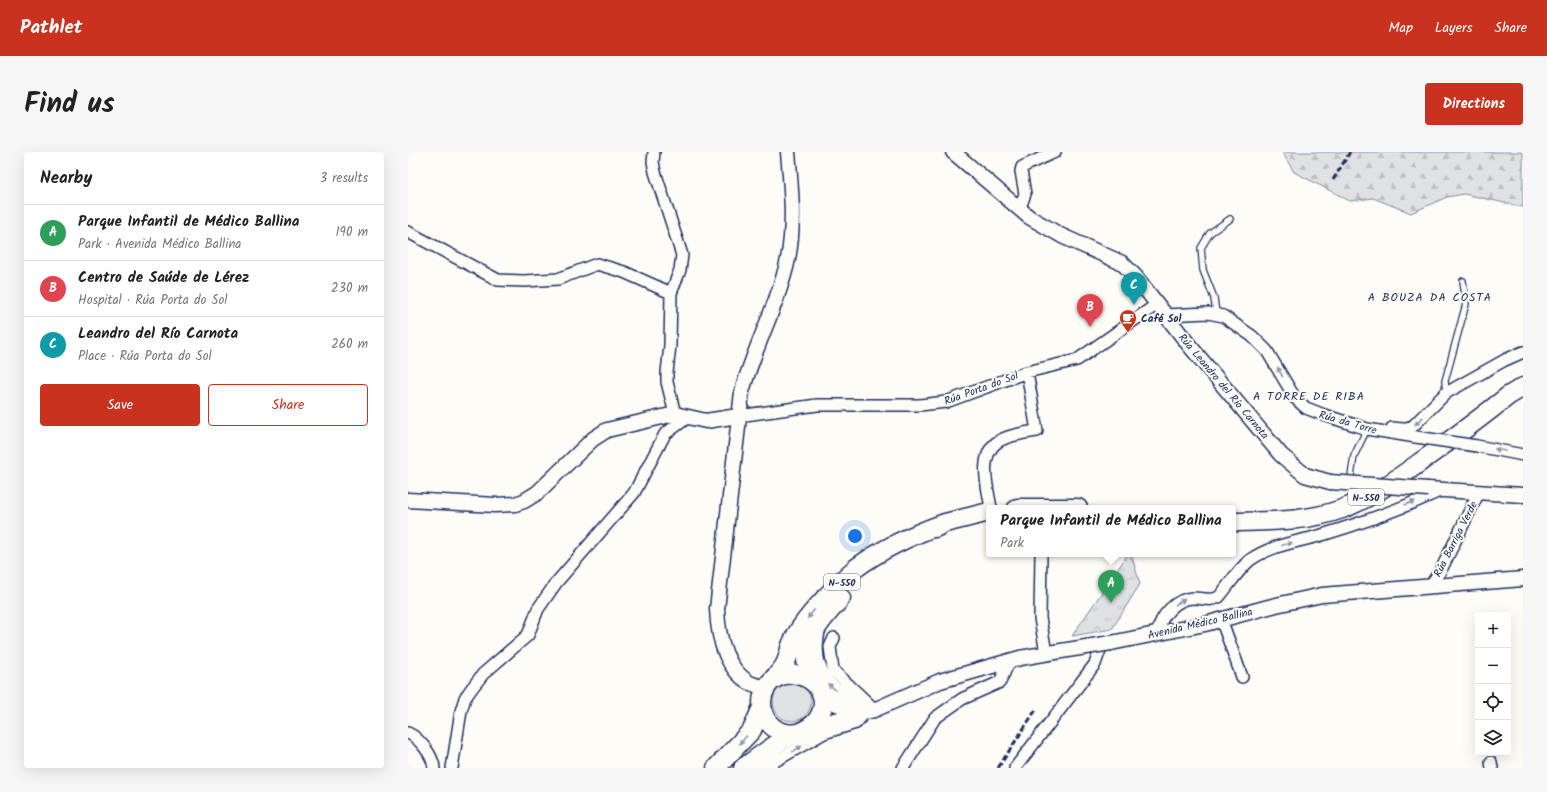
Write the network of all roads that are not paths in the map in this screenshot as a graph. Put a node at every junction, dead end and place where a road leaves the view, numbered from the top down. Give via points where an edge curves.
1 (654, 152) edge
2 (788, 152) edge
3 (953, 152) edge
4 (1055, 152) edge
5 (1019, 210) junction
6 (1230, 219) dead end
7 (408, 232) edge
8 (1463, 281) dead end
9 (671, 293) junction
10 (1161, 310) junction
11 (1216, 314) junction
12 (1523, 352) edge
13 (1028, 372) junction
14 (1523, 387) edge
15 (1446, 393) junction
16 (1523, 395) edge
17 (681, 416) junction
18 (738, 416) junction
19 (1479, 419) junction
20 (1371, 429) junction
21 (1523, 455) edge
22 (1350, 484) junction
23 (1435, 490) junction
24 (1479, 492) junction
25 (1523, 495) edge
26 (408, 500) edge
27 (991, 505) edge
28 (986, 513) edge
29 (945, 522) junction
30 (1236, 522) edge
31 (1041, 557) edge
32 (1523, 579) edge
33 (1430, 586) junction
34 (1221, 620) junction
35 (818, 626) junction
36 (1158, 632) junction
37 (834, 638) dead end
38 (1105, 643) junction
39 (1051, 652) junction
40 (1009, 662) junction
41 (1242, 677) dead end
42 (770, 684) junction
43 (816, 687) junction
44 (762, 707) junction
45 (872, 708) junction
46 (805, 730) junction
47 (408, 733) edge
48 (434, 768) edge
49 (452, 768) edge
50 (716, 768) edge
51 (743, 768) edge
52 (763, 768) edge
53 (903, 768) edge
54 (1016, 768) edge

1 - 9 street via 653,162 682,255 680,270
2 - 18 street via 792,201 788,259 748,372
3 - 5 street, Rúa Leandro del Río Carnota
4 - 5 street via 1022,167 1025,194
5 - 10 street, Rúa Leandro del Río Carnota via 1062,236 1122,263
6 - 11 lane via 1210,233 1201,248 1203,270 1214,298
7 - 9 street via 498,280 558,278 597,264 624,272
8 - 15 lane via 1466,304 1445,381
9 - 17 street via 667,382
10 - 11 street, Rúa da Torre
10 - 13 street, Rúa Porta do Sol via 1077,360
10 - 22 street, Rúa Leandro del Río Carnota, bridge via 1289,463 1305,475
20 -> 11 street, Rúa da Torre via 1306,408 1295,398 1273,359 1260,344 1231,320
12 - 15 street
13 - 18 street, Rúa Porta do Sol via 958,398 933,404 817,405
13 - 27 street via 1037,431 1014,435 996,443 986,456
14 - 19 highway, N-550
15 -> 20 street via 1413,426 1403,429
16 - 19 highway, N-550
17 - 18 street via 706,420
17 - 26 street via 607,430 593,439 537,493 515,504
17 - 49 street via 665,434 634,493 556,583 538,609 528,635 483,674 465,698
18 - 42 street via 718,594 718,623 724,648 734,668 749,682
19 - 30 highway, N-550 via 1403,474 1363,499 1341,509 1312,517
21 -> 20 street, Rúa da Torre, bridge
20 - 22 lane via 1354,456
22 - 23 street, Rúa Leandro del Río Carnota, bridge
23 - 24 street, Rúa Leandro del Río Carnota
36 -> 23 street via 1160,622 1180,601 1186,598 1214,600 1242,568 1260,554 1357,523
24 - 25 street, Rúa Leandro del Río Carnota
24 - 33 street, Rúa Barriga Verde
28 - 29 highway, N-550
29 - 35 highway, N-550 via 886,558 845,593
29 -> 42 highway, N-550 via 883,550 855,569 813,611 793,640 785,665
31 - 39 street via 1040,618
32 - 33 street, Avenida Médico Ballina
33 - 34 street, Avenida Médico Ballina via 1322,595
34 - 36 street, Avenida Médico Ballina
34 - 41 street
35 - 43 highway, N-550 via 809,642 806,660
45 -> 35 street via 845,698 827,683 817,666 815,644
36 - 38 street, Avenida Médico Ballina
37 - 45 street via 830,647 833,670
38 - 39 street, Avenida Médico Ballina, bridge
38 - 54 street via 1095,664
39 - 40 street, Avenida Médico Ballina
40 - 45 street, Avenida Médico Ballina via 940,681
40 - 53 street via 1000,682 962,699 935,718
42 - 43 highway via 788,674 797,674
42 - 44 highway, N-550 via 762,699
43 - 45 street, Avenida Médico Ballina via 828,701 838,706
43 - 46 highway, N-550 via 822,704 820,716
44 - 46 highway via 767,720 775,729 786,733
44 -> 50 highway, N-550 via 752,730
45 - 46 street, Avenida Médico Ballina
52 -> 45 street via 824,733 856,723
46 - 51 highway via 784,739
47 - 48 street via 413,735 431,757

